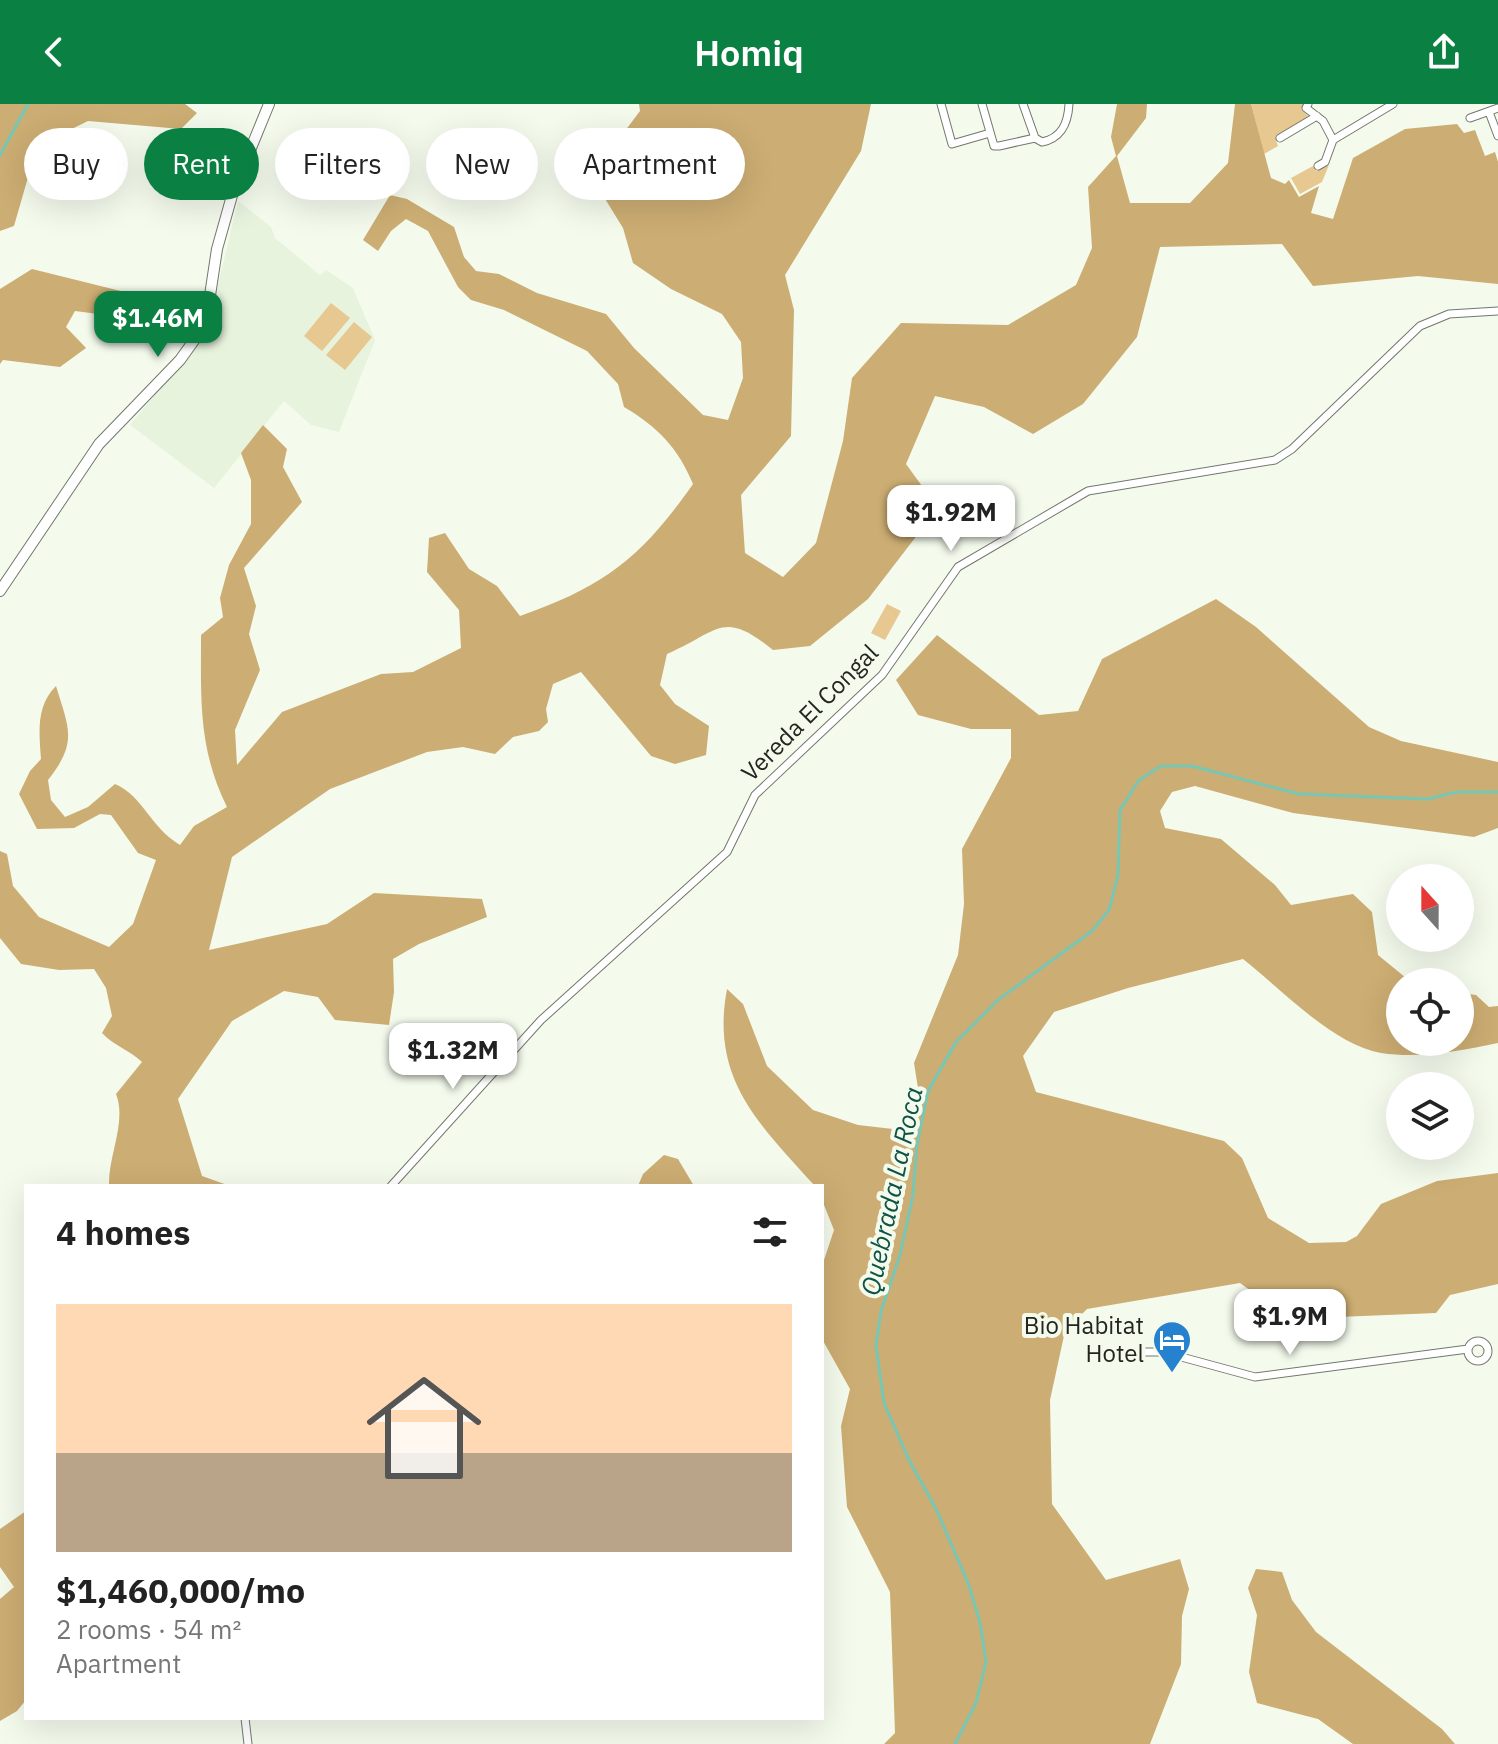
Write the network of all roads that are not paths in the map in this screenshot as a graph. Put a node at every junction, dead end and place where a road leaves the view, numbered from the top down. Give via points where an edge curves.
1 (269, 104) edge
2 (941, 104) edge
3 (982, 104) edge
4 (1023, 104) edge
5 (1069, 104) edge
6 (1393, 104) edge
7 (1307, 106) edge
8 (1498, 108) edge
9 (1489, 112) junction
10 (1317, 116) junction
11 (1470, 118) dead end
12 (990, 133) junction
13 (1498, 136) edge
14 (1035, 138) junction
15 (1280, 138) dead end
16 (1333, 140) junction
17 (1318, 166) dead end
18 (1498, 311) edge
19 (0, 591) edge
20 (393, 1184) edge
21 (1498, 1346) edge
22 (1488, 1348) junction
23 (1468, 1349) junction
24 (1118, 1352) dead end
25 (245, 1720) edge
26 (248, 1744) edge

1 - 19 main road via 233,192 209,302 195,339 99,444
2 - 12 street via 952,144
3 - 12 street
4 - 14 street
5 - 14 street via 1059,135 1042,142
6 - 16 street
7 - 10 street
8 - 9 street
9 - 11 street
9 - 13 street
10 - 15 street
10 - 16 street
12 - 14 street via 994,146
16 - 17 street via 1325,162
18 - 20 street, Vereda El Congal via 1449,314 1420,326 1275,460 1088,491 958,567 882,675 755,795 727,852 541,1020
21 - 22 street
22 - 23 street via 1477,1340
22 - 23 street via 1486,1357 1477,1361
23 - 24 street via 1255,1377 1163,1352
25 - 26 street

